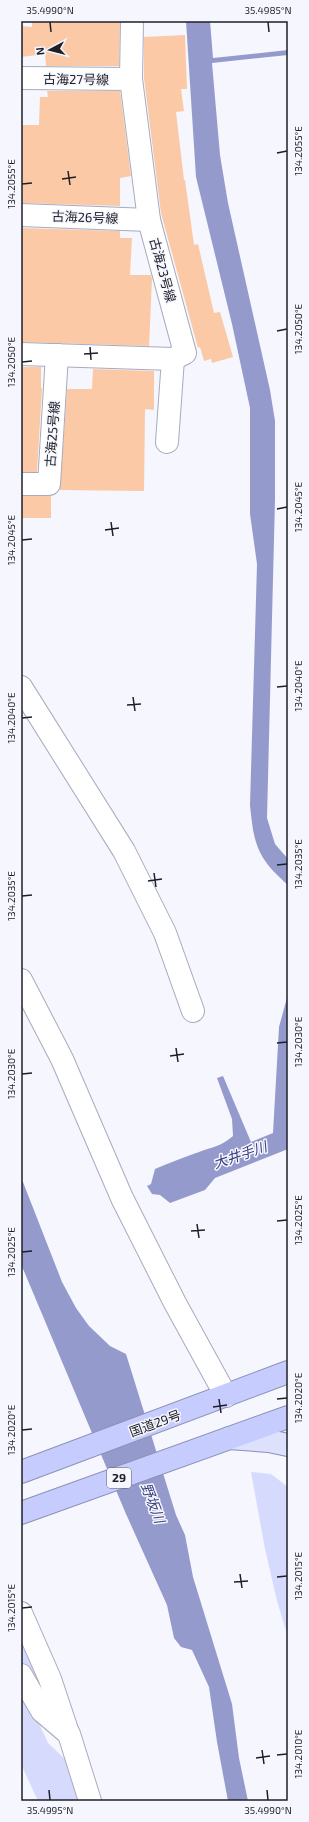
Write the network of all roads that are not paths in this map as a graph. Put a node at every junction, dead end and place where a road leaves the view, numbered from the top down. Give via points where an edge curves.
1 (132, 21) edge
2 (21, 78) edge
3 (131, 79) junction
4 (21, 215) edge
5 (149, 220) junction
6 (21, 354) edge
7 (57, 355) junction
8 (173, 359) junction
9 (167, 442) dead end
10 (21, 484) edge
11 (21, 687) edge
12 (21, 980) edge
13 (193, 1011) dead end
14 (288, 1372) edge
15 (226, 1396) junction
16 (288, 1417) edge
17 (223, 1441) junction
18 (288, 1445) edge
19 (21, 1472) edge
20 (21, 1513) edge
21 (21, 1613) edge
22 (21, 1675) edge
23 (68, 1734) junction
24 (90, 1801) edge

1 - 3 street, 古海23号線
2 - 3 street, 古海27号線
3 - 5 street, 古海23号線
4 - 5 street, 古海26号線
5 - 8 street, 古海23号線 via 186,353
6 - 7 street
7 - 8 street
7 - 10 street, 古海25号線 via 49,484
8 - 9 street
11 - 13 street via 124,851 165,933
12 - 15 street via 62,1059 122,1198
14 - 15 highway, 国道29号
15 - 19 highway, 国道29号
16 - 17 highway, 29
17 - 18 main road via 268,1441
17 - 20 highway, 29
21 - 23 street via 50,1679
22 - 23 street via 42,1711
23 - 24 street

